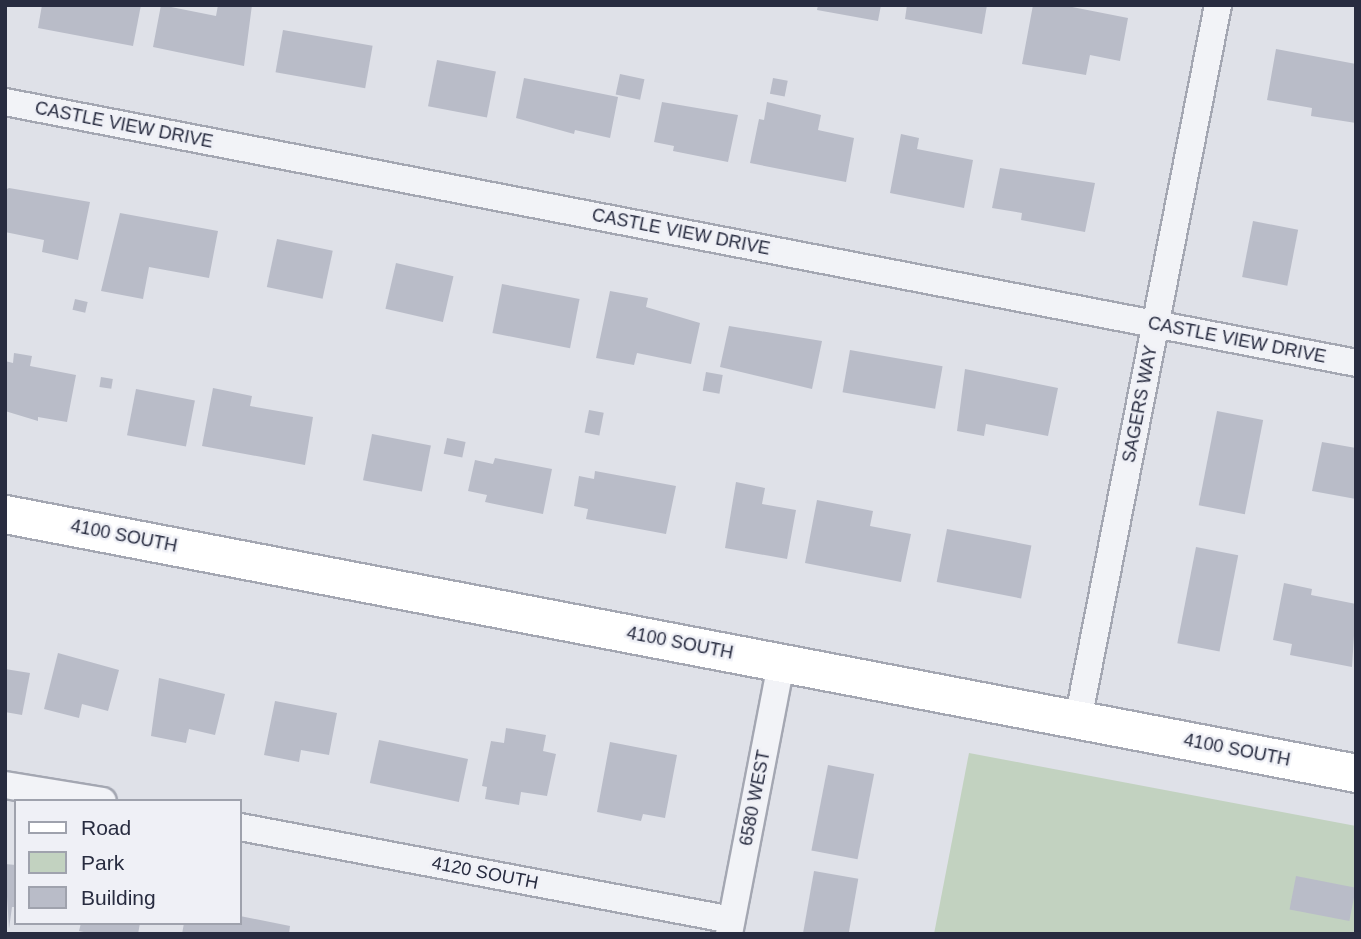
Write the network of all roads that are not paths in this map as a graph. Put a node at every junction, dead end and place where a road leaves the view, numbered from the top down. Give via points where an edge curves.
1 (1218, 5) edge
2 (5, 102) edge
3 (1156, 324) junction
4 (1356, 363) edge
5 (5, 514) edge
6 (781, 663) junction
7 (1078, 720) junction
8 (1356, 773) edge
9 (5, 785) edge
10 (91, 799) edge
11 (242, 827) edge
12 (730, 927) edge

1 - 3 street, SAGERS WAY
2 - 3 street, CASTLE VIEW DRIVE
3 - 4 street, CASTLE VIEW DRIVE
3 - 7 street, SAGERS WAY
5 - 6 main road, 4100 SOUTH
6 - 7 main road, 4100 SOUTH
6 - 12 street, 6580 WEST
7 - 8 main road, 4100 SOUTH
9 - 10 street
11 - 12 street, 4120 SOUTH

